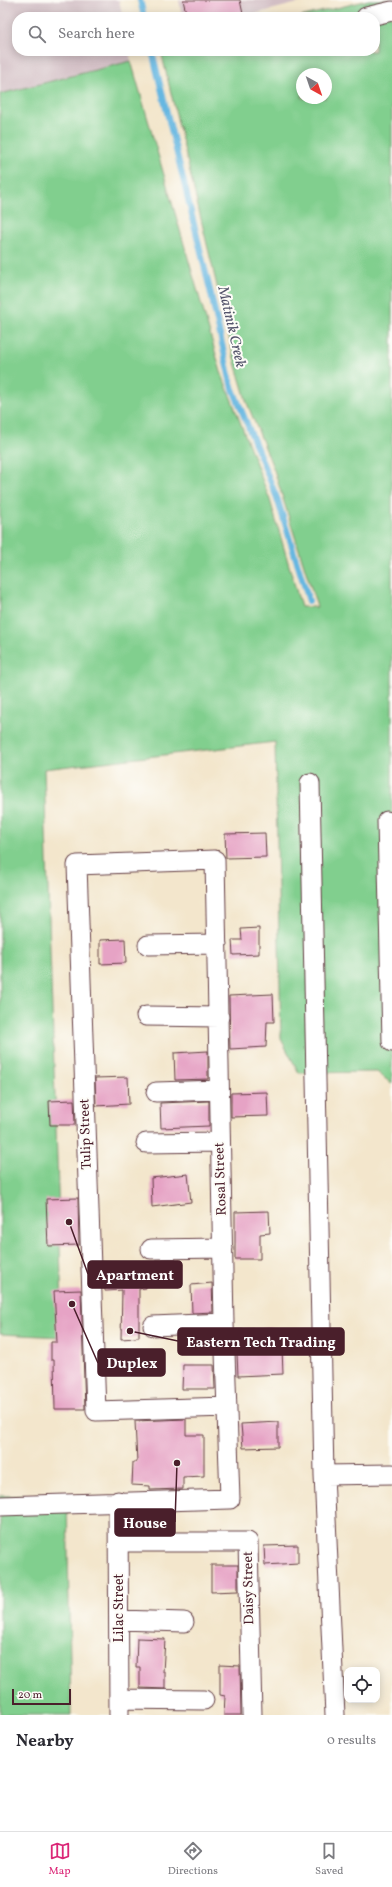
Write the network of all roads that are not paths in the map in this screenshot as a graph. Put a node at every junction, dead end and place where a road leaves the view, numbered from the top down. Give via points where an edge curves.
1 (392, 11) edge
2 (380, 14) edge
3 (310, 783) dead end
4 (387, 821) dead end
5 (215, 860) joint
6 (217, 944) junction
7 (148, 945) dead end
8 (146, 1016) dead end
9 (219, 1017) junction
10 (392, 1042) edge
11 (219, 1090) junction
12 (156, 1092) dead end
13 (220, 1142) junction
14 (146, 1143) dead end
15 (223, 1248) junction
16 (152, 1249) dead end
17 (224, 1323) junction
18 (153, 1326) dead end
19 (227, 1407) junction
20 (392, 1474) edge
21 (324, 1475) junction
22 (118, 1501) junction
23 (0, 1506) edge
24 (119, 1542) junction
25 (119, 1620) junction
26 (184, 1622) dead end
27 (204, 1700) dead end
28 (119, 1707) edge
29 (252, 1715) edge
30 (335, 1715) edge

1 - 2 street
3 - 21 street
4 - 10 street
5 - 6 street, Rosal Street
5 - 19 street, Tulip Street via 78,865 96,1411
6 - 7 street
6 - 9 street, Rosal Street
8 - 9 street
9 - 11 street, Rosal Street
11 - 12 street
11 - 13 street, Rosal Street
13 - 14 street
13 - 15 street, Rosal Street
15 - 16 street
15 - 17 street, Rosal Street
17 - 18 street
17 - 19 street, Rosal Street
19 - 22 street, Rosal Street via 230,1499
20 - 21 street
21 - 30 street
22 - 23 street
22 - 24 street, Lilac Street
24 - 25 street, Lilac Street
24 - 29 street, Daisy Street via 248,1542
25 - 26 street
25 - 28 street, Lilac Street
27 - 28 street

